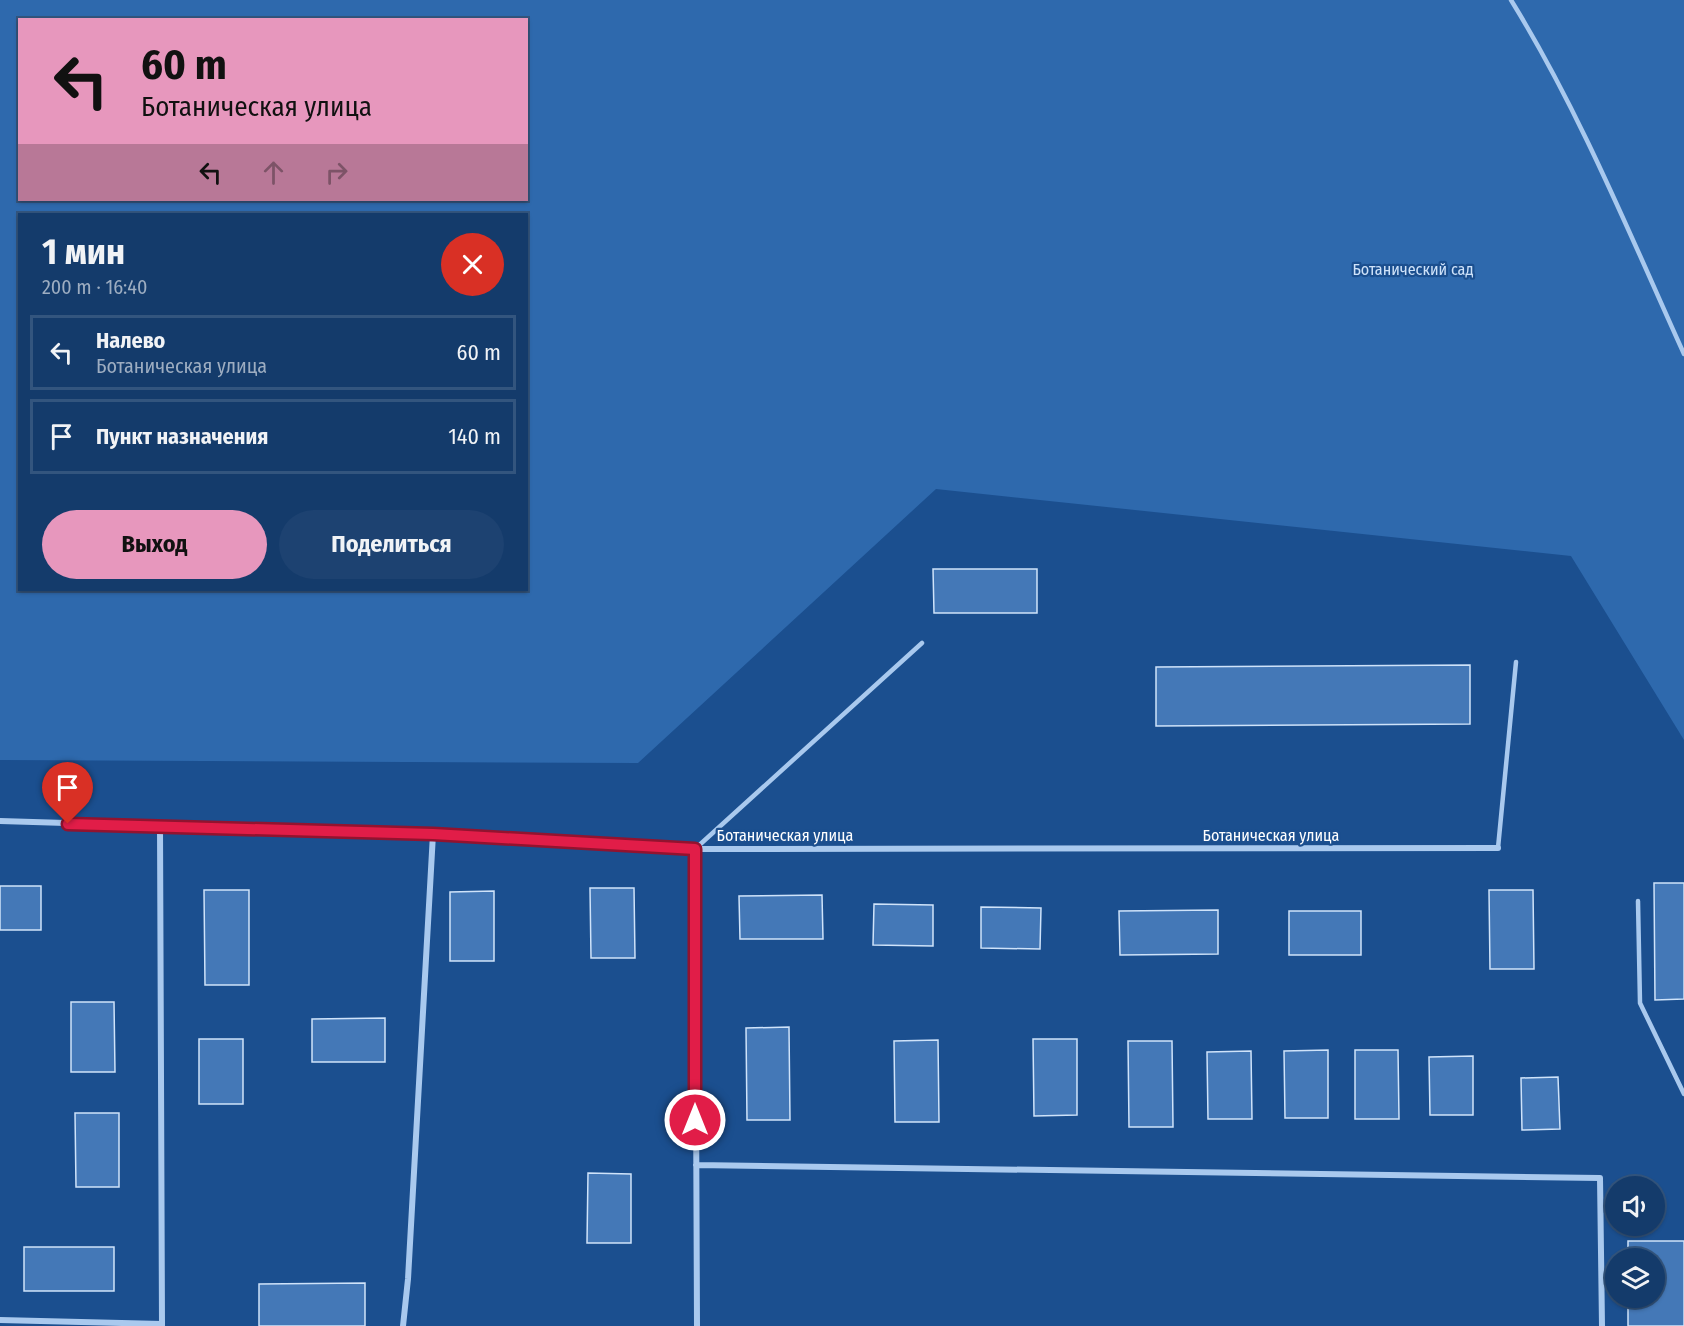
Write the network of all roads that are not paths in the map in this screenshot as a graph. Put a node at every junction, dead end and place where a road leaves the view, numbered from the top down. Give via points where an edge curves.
1 (1511, 0) edge
2 (1684, 354) edge
3 (922, 643) dead end
4 (1516, 662) dead end
5 (0, 822) edge
6 (160, 826) junction
7 (433, 834) junction
8 (1498, 848) joint
9 (695, 849) junction
10 (1638, 901) dead end
11 (1684, 1094) edge
12 (696, 1165) junction
13 (0, 1320) edge
14 (162, 1325) edge
15 (403, 1326) edge
16 (697, 1326) edge
17 (1602, 1326) edge

1 - 2 lane via 1587,138
3 - 9 lane
4 - 8 lane
5 - 6 street, Ботаническая улица
6 - 7 street, Ботаническая улица
6 - 14 street
7 - 9 street, Ботаническая улица
7 - 15 street
8 - 9 street, Ботаническая улица
9 - 12 street
10 - 11 lane via 1640,1003
12 - 16 street
12 - 17 street via 1600,1178
13 - 14 street

